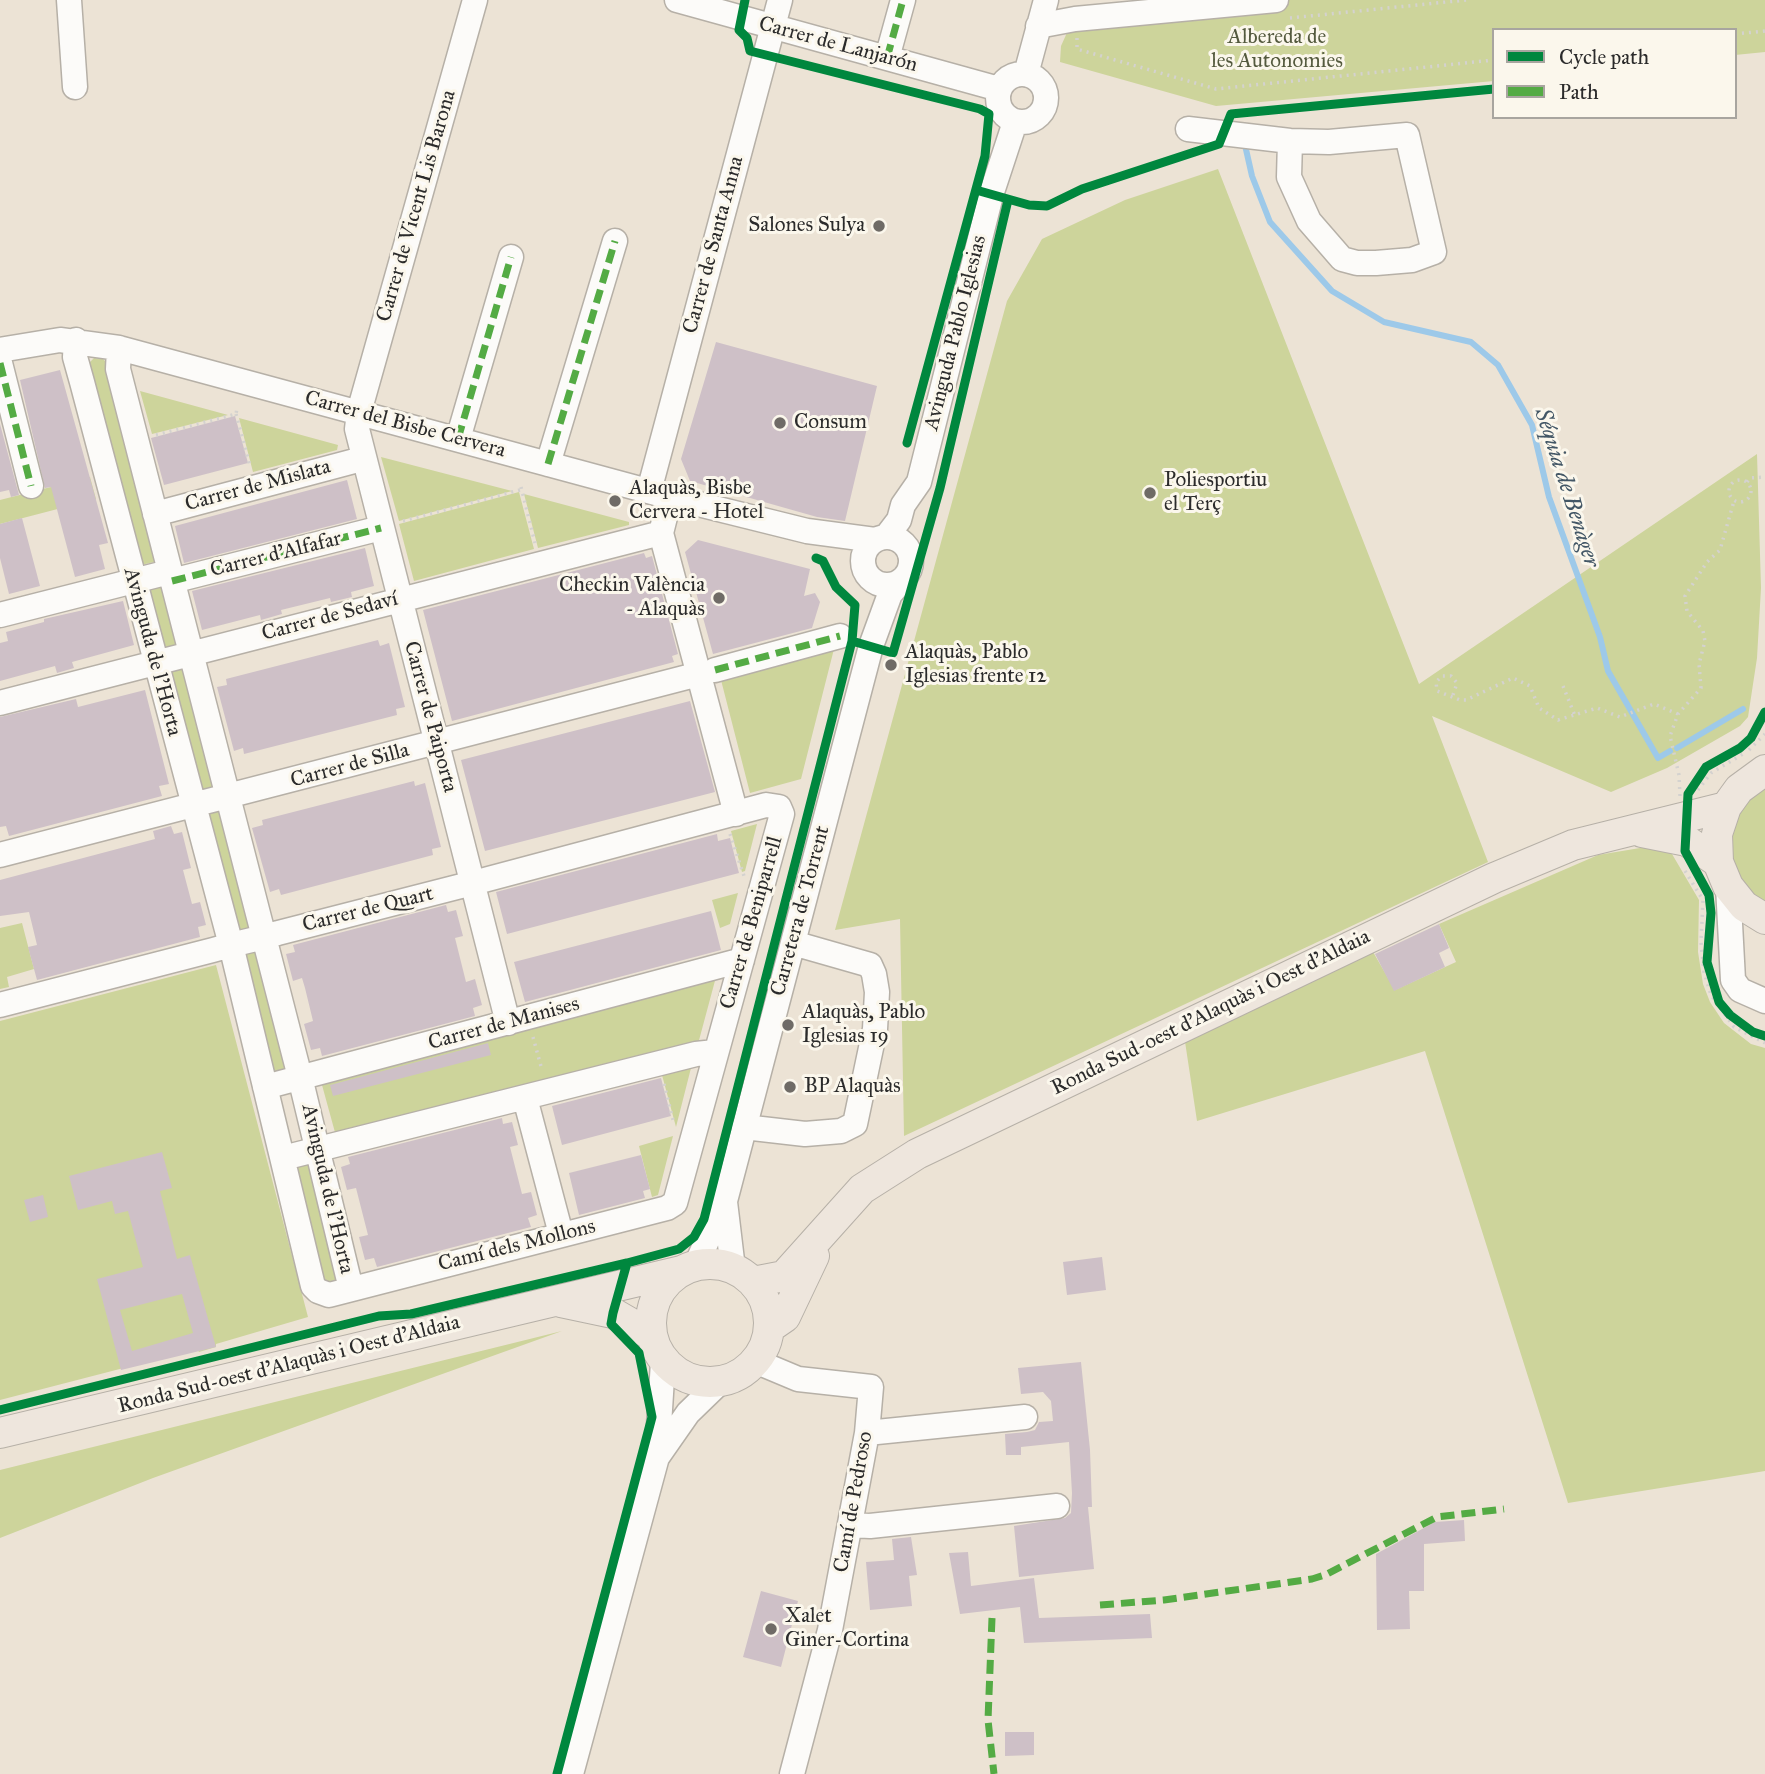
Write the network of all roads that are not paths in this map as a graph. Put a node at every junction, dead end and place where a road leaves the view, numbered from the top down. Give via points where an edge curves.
1 (69, 0) edge
2 (475, 0) edge
3 (677, 0) edge
4 (780, 0) edge
5 (903, 0) edge
6 (1046, 0) edge
7 (1268, 5) edge
8 (1038, 26) junction
9 (773, 27) junction
10 (887, 58) junction
11 (1026, 74) junction
12 (75, 87) dead end
13 (999, 89) junction
14 (1015, 122) junction
15 (1188, 129) dead end
16 (1290, 141) junction
17 (615, 241) dead end
18 (511, 257) dead end
19 (76, 341) junction
20 (119, 348) junction
21 (0, 350) edge
22 (0, 363) edge
23 (359, 412) junction
24 (458, 439) junction
25 (362, 459) junction
26 (548, 464) junction
27 (919, 482) junction
28 (31, 486) dead end
29 (659, 494) junction
30 (155, 514) junction
31 (388, 526) junction
32 (661, 533) junction
33 (875, 545) junction
34 (907, 567) junction
35 (170, 577) junction
36 (134, 582) junction
37 (877, 583) junction
38 (399, 599) junction
39 (0, 615) edge
40 (881, 622) junction
41 (840, 636) dead end
42 (190, 654) junction
43 (154, 663) junction
44 (707, 672) junction
45 (0, 703) edge
46 (437, 743) junction
47 (1765, 770) edge
48 (228, 798) junction
49 (192, 807) junction
50 (1726, 807) junction
51 (1683, 815) junction
52 (732, 821) junction
53 (0, 855) edge
54 (1723, 874) junction
55 (473, 883) junction
56 (1765, 919) edge
57 (264, 937) junction
58 (793, 943) junction
59 (231, 945) junction
60 (1730, 953) junction
61 (742, 960) junction
62 (1765, 1001) edge
63 (0, 1005) edge
64 (519, 1025) junction
65 (715, 1052) junction
66 (300, 1077) junction
67 (265, 1087) junction
68 (525, 1098) junction
69 (744, 1127) junction
70 (318, 1149) junction
71 (283, 1158) junction
72 (678, 1196) joint
73 (725, 1201) junction
74 (826, 1232) junction
75 (561, 1234) junction
76 (688, 1268) junction
77 (743, 1275) junction
78 (351, 1289) junction
79 (554, 1300) junction
80 (769, 1328) junction
81 (651, 1335) junction
82 (755, 1361) junction
83 (663, 1362) junction
84 (720, 1382) junction
85 (1025, 1418) dead end
86 (867, 1433) junction
87 (8, 1434) edge
88 (657, 1457) junction
89 (1057, 1506) dead end
90 (850, 1525) junction
91 (571, 1774) edge
92 (792, 1774) edge

1 - 12 street
2 - 23 street, Carrer de Vicent Lis Barona
3 - 9 street, Carrer de Lanjarón
4 - 9 street, Carrer de Santa Anna
5 - 10 street
6 - 8 street
7 - 8 street via 1075,19
8 - 11 street
9 - 10 street, Carrer de Lanjarón
9 - 29 street, Carrer de Santa Anna
10 - 13 street, Carrer de Lanjarón
11 - 13 street via 1010,77
11 - 14 street via 1041,83 1046,103 1040,115 1028,122
13 - 14 street via 1000,109
14 - 27 street, Avinguda Pablo Iglesias via 991,195
15 - 16 street
16 - 16 street via 1289,177 1309,221 1342,259 1376,263 1412,260 1434,252 1407,135
17 - 26 street
18 - 24 street
19 - 20 street, Carrer del Bisbe Cervera
19 - 21 street, Carrer del Bisbe Cervera
19 - 36 street, Avinguda de l'Horta via 75,357
20 - 23 street, Carrer del Bisbe Cervera
20 - 30 street, Avinguda de l'Horta via 118,369
22 - 28 street
23 - 24 street, Carrer del Bisbe Cervera
23 - 25 street, Carrer de Paiporta
24 - 26 street, Carrer del Bisbe Cervera
25 - 30 street, Carrer de Mislata
25 - 31 street, Carrer de Paiporta
26 - 29 street, Carrer del Bisbe Cervera
27 - 33 street, Avinguda Pablo Iglesias via 899,520
27 - 34 street via 909,520
29 - 32 street
29 - 33 street, Carrer del Bisbe Cervera
30 - 35 street, Avinguda de l'Horta
31 - 35 street, Carrer d'Alfafar
31 - 38 street, Carrer de Paiporta
32 - 38 street, Carrer de Sedaví
32 - 44 street via 681,571
33 - 34 street via 898,539
33 - 37 street via 866,573
34 - 37 street via 891,584
34 - 40 street, Carretera de Torrent via 890,594
35 - 36 street, Carrer d'Alfafar
35 - 42 street, Avinguda de l'Horta
36 - 39 street, Carrer d'Alfafar
36 - 43 street, Avinguda de l'Horta
37 - 40 street, Carretera de Torrent
38 - 42 street, Carrer de Sedaví
38 - 46 street, Carrer de Paiporta
40 - 58 street, Carretera de Torrent
41 - 44 street, Carrer de Silla
42 - 43 street, Carrer de Sedaví
42 - 48 street, Avinguda de l'Horta
43 - 45 street, Carrer de Sedaví
43 - 49 street, Avinguda de l'Horta
44 - 46 street, Carrer de Silla
44 - 52 street
46 - 48 street, Carrer de Silla
46 - 55 street, Carrer de Paiporta
47 - 50 main road via 1739,789
48 - 49 street, Carrer de Silla
48 - 57 street, Avinguda de l'Horta
49 - 53 street, Carrer de Silla
49 - 59 street, Avinguda de l'Horta
50 - 51 main road, Ronda Sud-oest d'Alaquàs i Oest d'Aldaia
50 - 54 main road via 1717,834
51 - 54 main road
51 - 74 main road, Ronda Sud-oest d'Alaquàs i Oest d'Aldaia via 1573,845 1494,878 917,1154 862,1189
52 - 55 street, Carrer de Quart
52 - 61 street, Carrer de Beniparrell via 774,805 782,814
54 - 56 main road via 1744,906
54 - 60 street
55 - 57 street, Carrer de Quart
55 - 64 street, Carrer de Paiporta
56 - 60 street
57 - 59 street, Carrer de Quart
57 - 66 street, Avinguda de l'Horta
58 - 69 street, Carretera de Torrent
58 - 69 street via 870,965 874,974 875,1029 855,1124 841,1131 805,1134
59 - 63 street, Carrer de Quart
59 - 67 street, Avinguda de l'Horta
60 - 62 street via 1733,980 1740,990
61 - 64 street, Carrer de Manises
61 - 65 street, Carrer de Beniparrell
64 - 66 street, Carrer de Manises
65 - 68 street
65 - 72 street, Carrer de Beniparrell
66 - 67 street, Carrer de Manises
66 - 70 street, Avinguda de l'Horta
67 - 71 street, Avinguda de l'Horta
68 - 70 street
68 - 75 street
69 - 73 street, Carretera de Torrent
70 - 71 street
70 - 78 street, Avinguda de l'Horta
71 - 78 street, Avinguda de l'Horta via 313,1286 324,1294
72 - 75 street, Camí dels Mollons via 667,1208
73 - 76 street, Carretera de Torrent
73 - 77 street, Carretera de Torrent
74 - 77 main road, Ronda Sud-oest d'Alaquàs i Oest d'Aldaia via 784,1276
74 - 80 main road, Ronda Sud-oest d'Alaquàs i Oest d'Aldaia via 785,1317
75 - 78 street, Camí dels Mollons
76 - 77 main road via 715,1264
76 - 79 main road, Ronda Sud-oest d'Alaquàs i Oest d'Aldaia
76 - 81 main road via 655,1298
77 - 80 main road via 766,1303
79 - 81 main road, Ronda Sud-oest d'Alaquàs i Oest d'Aldaia via 613,1313
79 - 87 main road, Ronda Sud-oest d'Alaquàs i Oest d'Aldaia
80 - 82 main road
81 - 83 main road
82 - 84 main road via 740,1375
82 - 86 street, Camí de Pedroso via 798,1379 871,1387
83 - 84 main road via 689,1380
83 - 88 street
84 - 88 street via 688,1413
85 - 86 street
86 - 90 street, Camí de Pedroso
88 - 91 street
89 - 90 street
90 - 92 street, Camí de Pedroso via 829,1634

